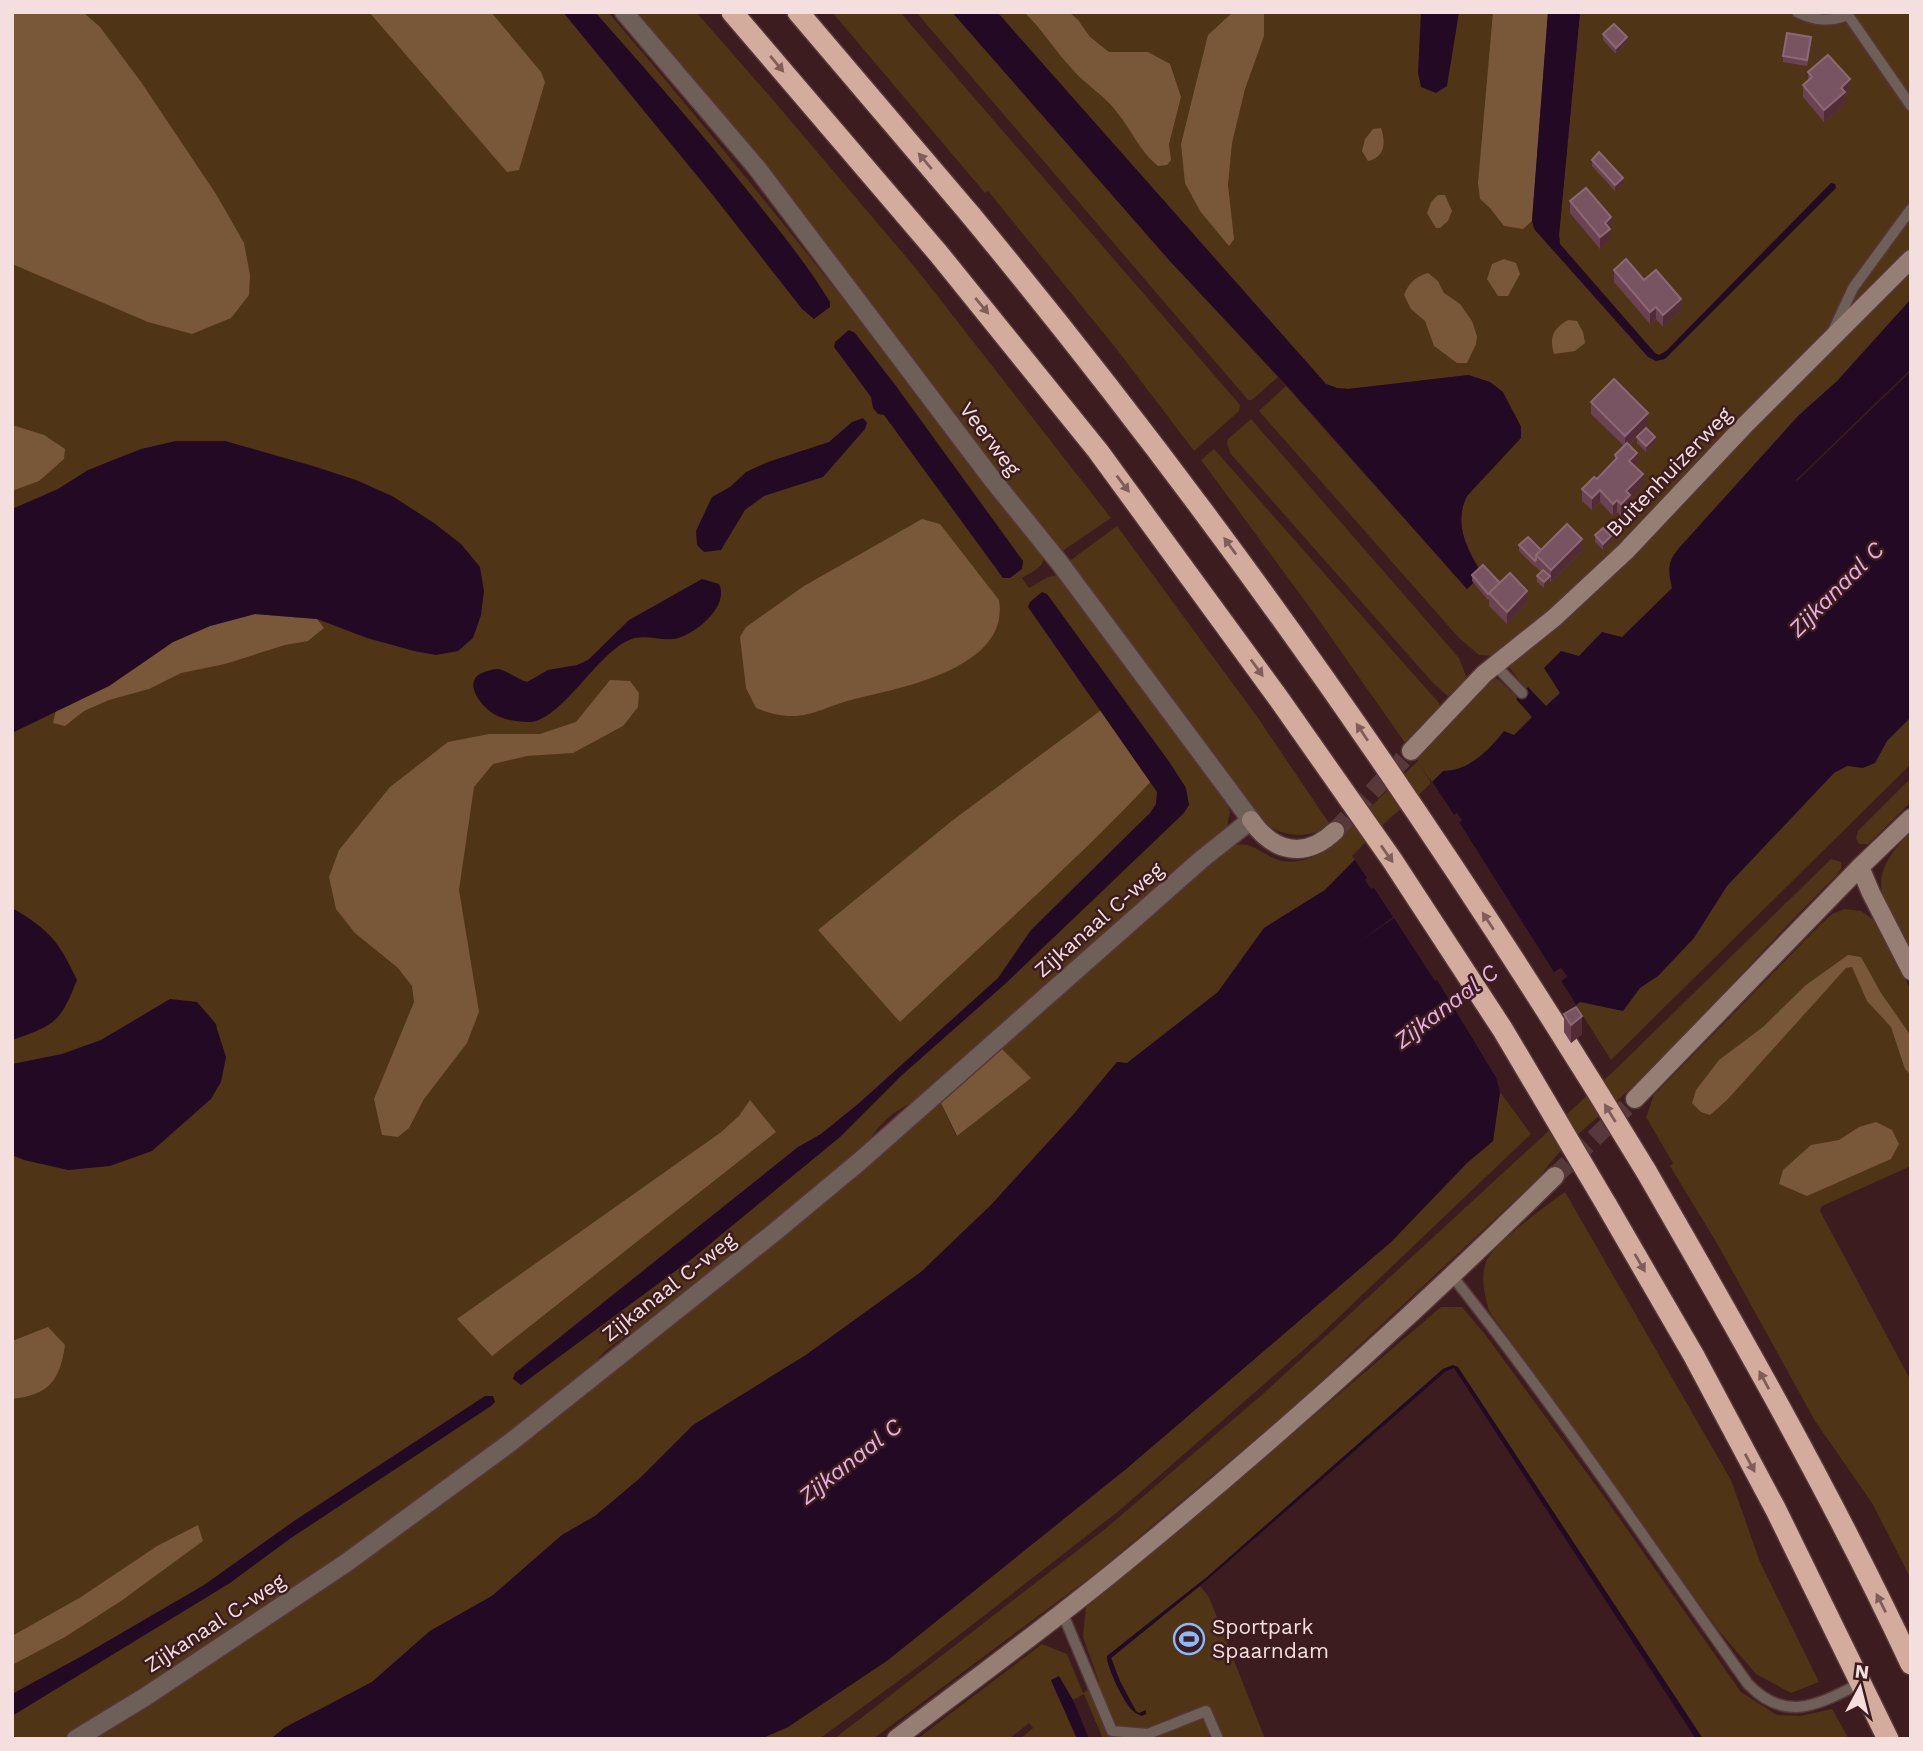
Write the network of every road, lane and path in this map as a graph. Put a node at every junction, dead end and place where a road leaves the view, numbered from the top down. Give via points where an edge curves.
1 (624, 12) edge
2 (732, 12) edge
3 (799, 12) edge
4 (1797, 12) edge
5 (1849, 13) edge
6 (1911, 106) edge
7 (1911, 209) edge
8 (1911, 259) edge
9 (1830, 339) junction
10 (1495, 665) junction
11 (1522, 693) dead end
12 (1411, 751) tunnel mouth
13 (1911, 818) edge
14 (1251, 820) junction
15 (1335, 831) tunnel mouth
16 (1860, 867) junction
17 (1911, 971) edge
18 (1635, 1099) tunnel mouth
19 (1555, 1176) tunnel mouth
20 (1453, 1277) junction
21 (1062, 1612) junction
22 (1911, 1664) edge
23 (1861, 1683) junction
24 (76, 1739) edge
25 (896, 1739) edge
26 (1218, 1739) edge
27 (1888, 1739) edge

1 - 14 street, Veerweg via 757,168
2 -> 23 highway, bridge via 938,253 1098,451 1392,860 1495,1018 1707,1380
22 -> 3 highway, bridge via 1724,1305 1646,1171 1546,1008 1338,696 1098,371
4 - 5 lane via 1828,21
5 - 6 lane
7 - 9 lane via 1853,288
8 - 9 street, Buitenhuizerweg
9 - 10 street, Buitenhuizerweg via 1626,551
10 - 11 lane
10 - 12 street, Buitenhuizerweg
13 - 16 street
14 - 15 street, Veerweg via 1270,841 1291,849 1311,847
14 - 24 street, Zijkanaal C-weg via 849,1170 511,1442 346,1563
16 - 17 street
16 - 18 street
19 - 20 street
20 - 21 street via 1125,1563
20 - 23 lane via 1761,1698 1798,1709
21 - 25 street
21 - 26 lane via 1112,1731 1148,1734 1206,1711
23 - 27 highway

